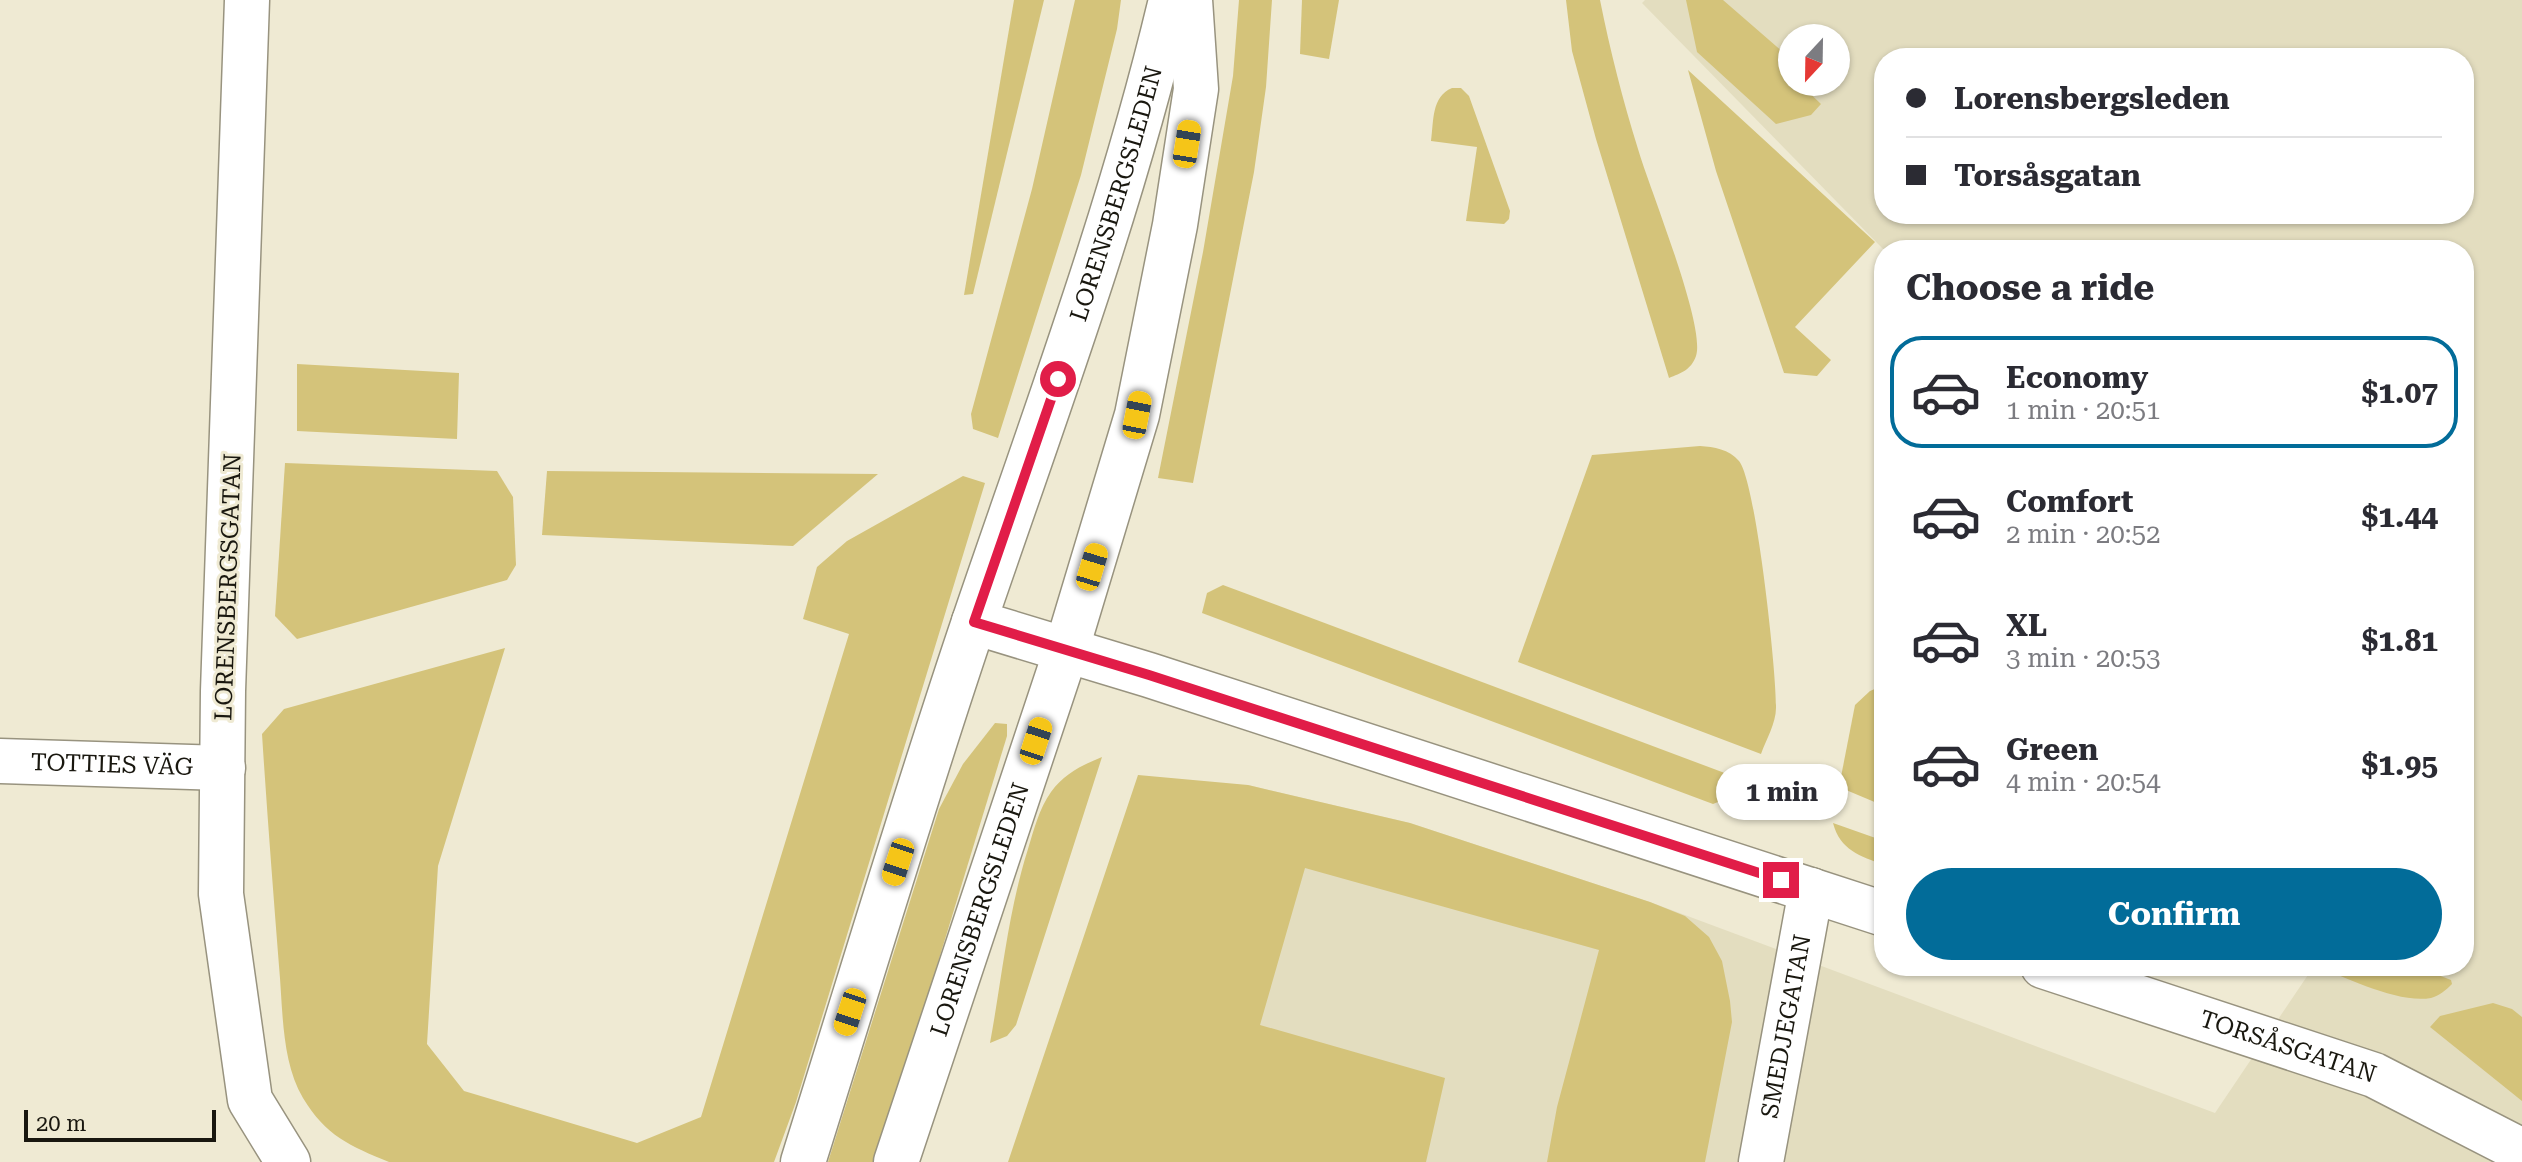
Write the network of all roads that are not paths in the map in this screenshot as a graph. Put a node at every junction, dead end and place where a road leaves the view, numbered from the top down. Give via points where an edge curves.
1 (247, 0) edge
2 (1171, 0) edge
3 (1190, 0) edge
4 (974, 622) junction
5 (1066, 651) junction
6 (0, 761) edge
7 (223, 768) junction
8 (1811, 890) junction
9 (1874, 911) edge
10 (2073, 976) edge
11 (2522, 1151) edge
12 (288, 1162) edge
13 (803, 1162) edge
14 (896, 1162) edge
15 (1761, 1162) edge

1 - 7 street, LORENSBERGSGATAN
2 - 4 street, LORENSBERGSLEDEN via 1105,232
3 - 5 street, LORENSBERGSLEDEN via 1196,89 1172,240 1137,415
4 - 5 street
4 - 13 street, LORENSBERGSLEDEN
5 - 8 street
5 - 14 street, LORENSBERGSLEDEN
6 - 7 street, TOTTIES VÄG
7 - 12 street, LORENSBERGSGATAN via 221,894 250,1100
8 - 9 street
8 - 15 street, SMEDJEGATAN
10 - 11 street, TORSÅSGATAN via 2374,1075

